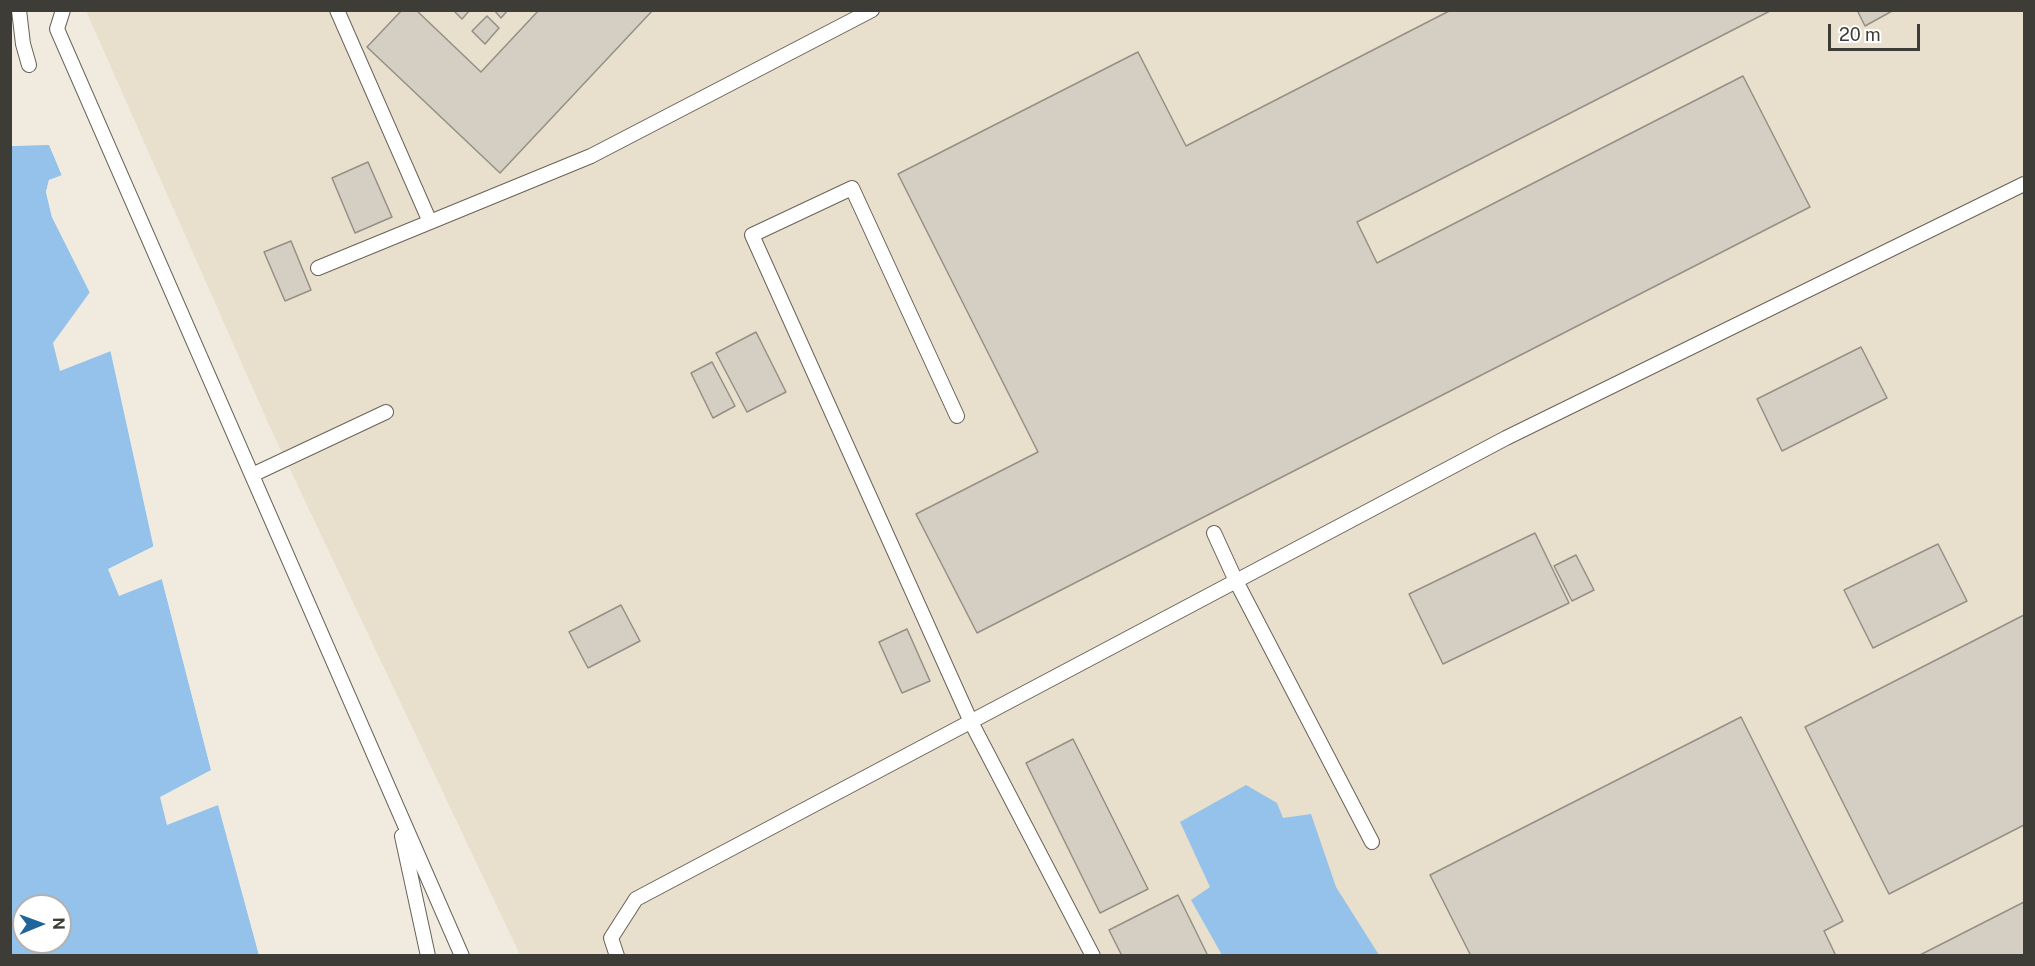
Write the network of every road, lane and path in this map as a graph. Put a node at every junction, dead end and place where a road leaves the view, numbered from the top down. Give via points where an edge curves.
1 (19, 10) edge
2 (63, 10) edge
3 (337, 10) edge
4 (872, 10) edge
5 (29, 65) dead end
6 (2025, 184) edge
7 (430, 222) junction
8 (318, 268) dead end
9 (386, 412) dead end
10 (957, 416) dead end
11 (252, 475) junction
12 (1214, 533) dead end
13 (1236, 581) junction
14 (971, 722) junction
15 (396, 808) junction
16 (1372, 842) dead end
17 (428, 956) edge
18 (462, 956) edge
19 (617, 956) edge
20 (1093, 956) edge

1 - 5 lane
2 - 11 lane via 57,29
3 - 7 lane
4 - 7 lane via 591,156
6 - 13 lane via 1506,438
7 - 8 lane
9 - 11 lane
10 - 14 lane via 852,188 752,235
11 - 15 lane
12 - 13 lane
13 - 14 lane
13 - 16 lane
14 - 19 lane via 636,899 611,938
14 - 20 lane
15 - 17 lane
15 - 18 lane

